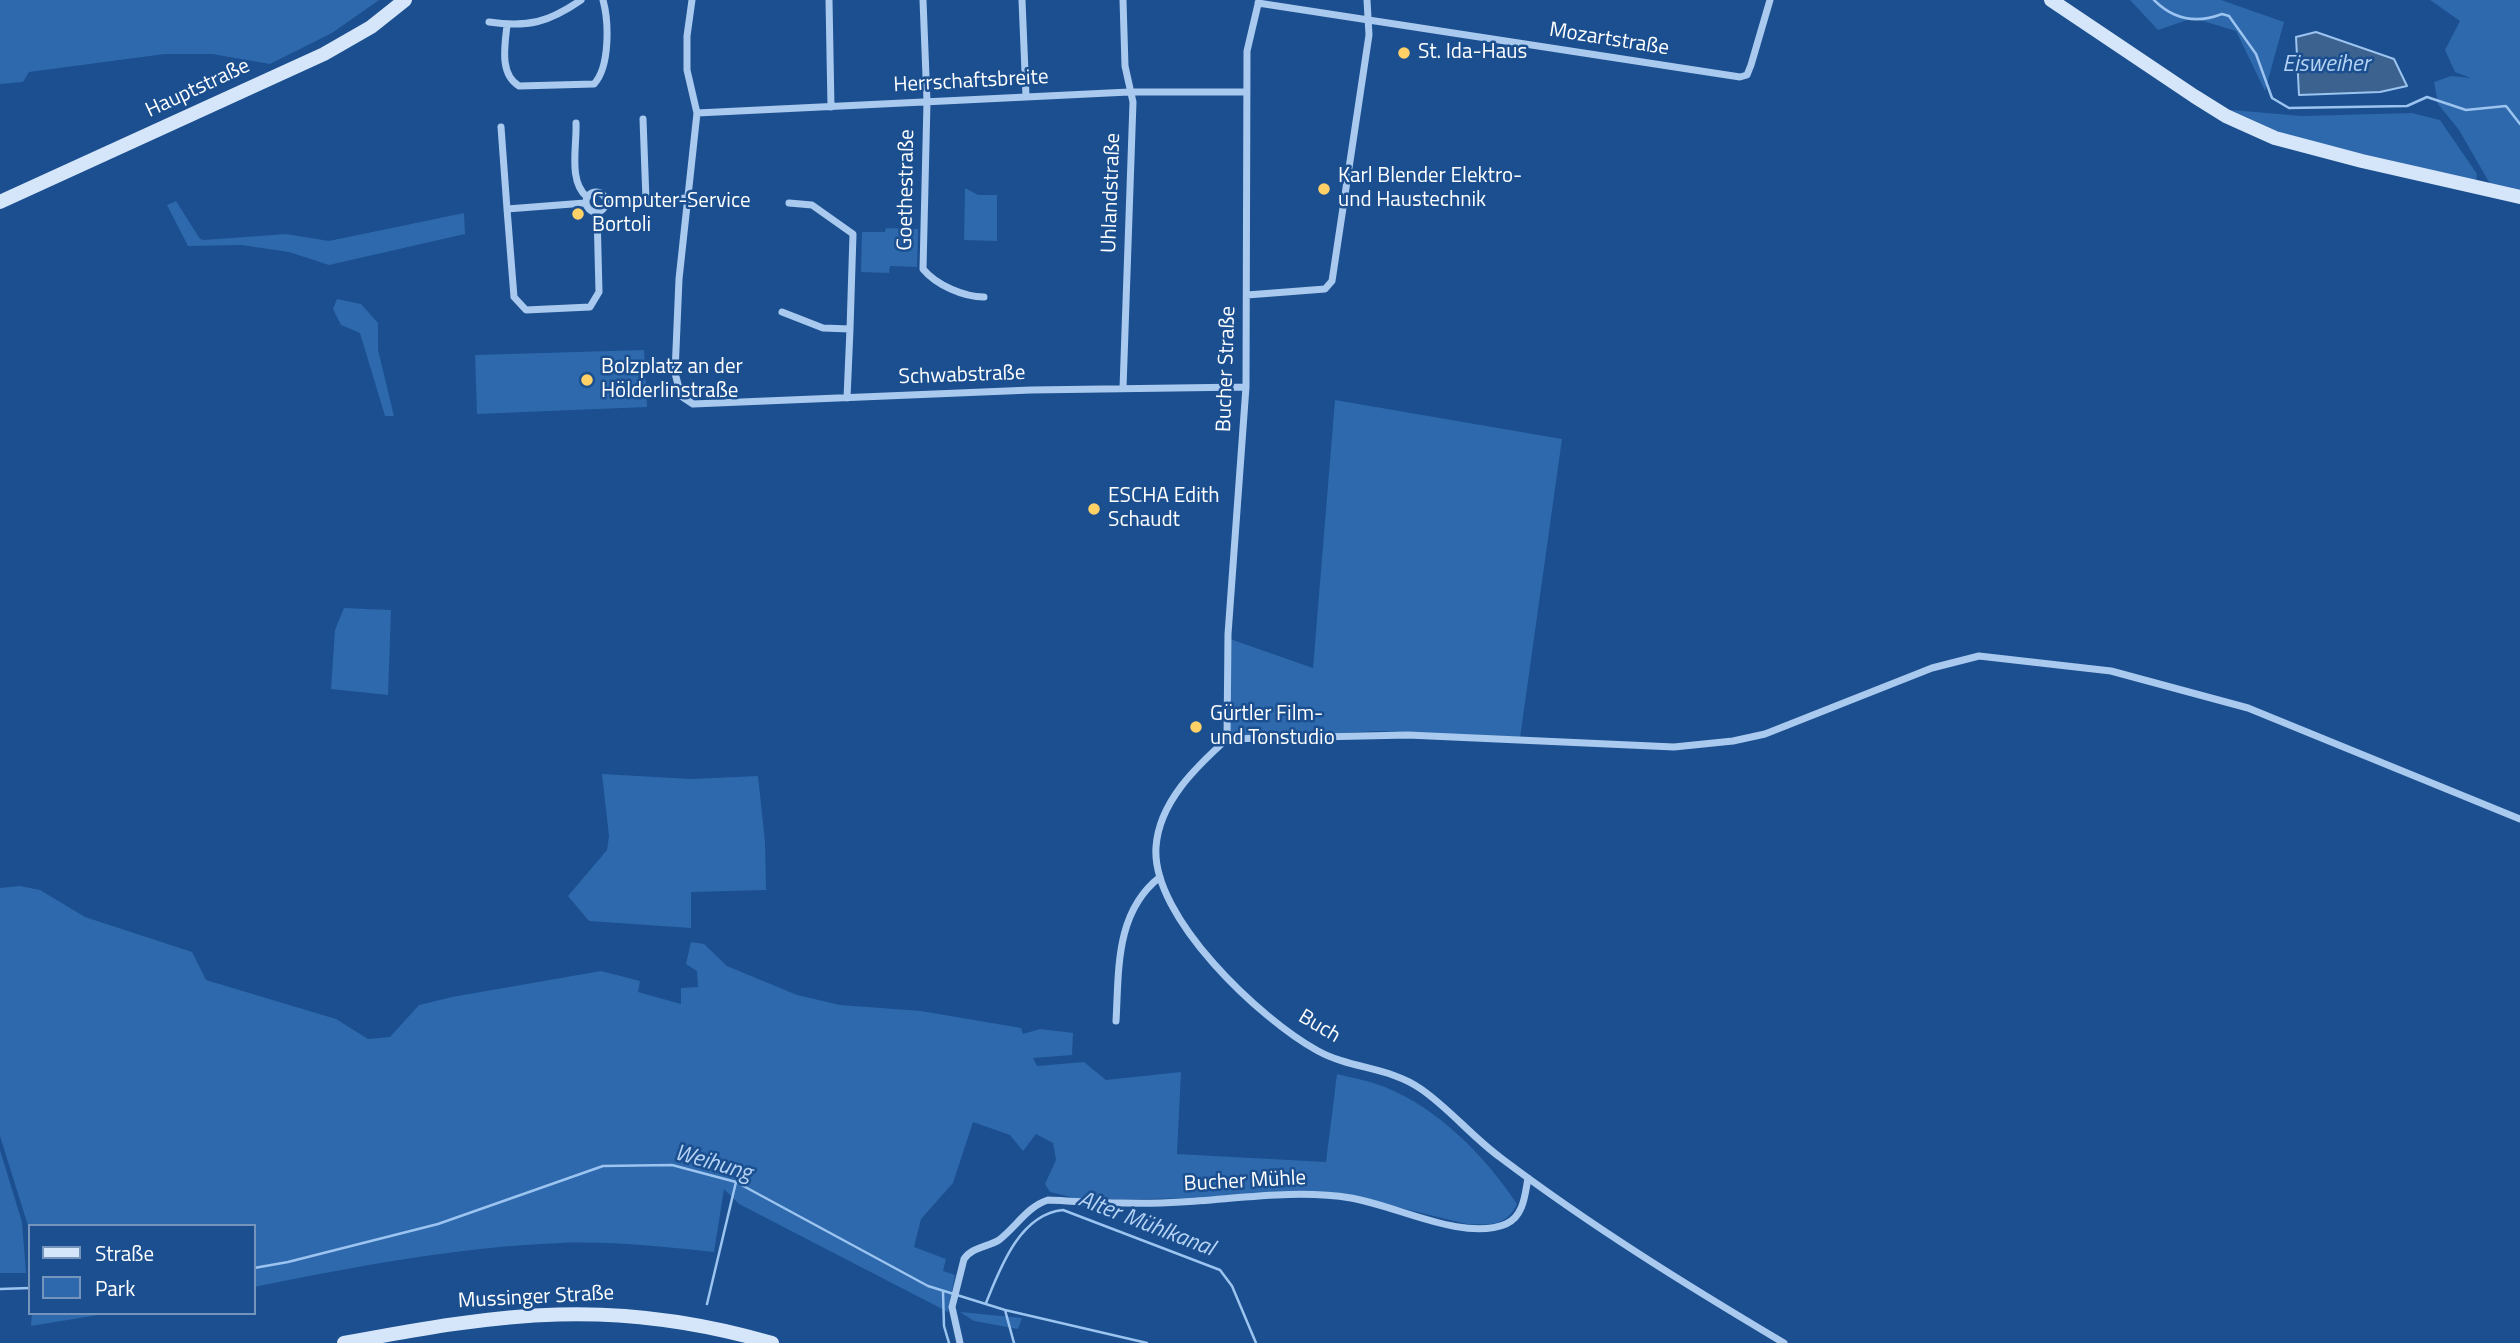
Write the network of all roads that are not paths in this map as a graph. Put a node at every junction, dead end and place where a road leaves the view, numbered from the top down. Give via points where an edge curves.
1 (405, 0) edge
2 (581, 0) edge
3 (603, 0) edge
4 (692, 0) edge
5 (829, 0) edge
6 (923, 0) edge
7 (1022, 0) edge
8 (1123, 0) edge
9 (1367, 0) edge
10 (1770, 0) edge
11 (2051, 0) edge
12 (1258, 1) edge
13 (1369, 20) junction
14 (489, 22) dead end
15 (507, 25) junction
16 (1129, 92) junction
17 (1247, 92) junction
18 (1026, 96) junction
19 (927, 102) junction
20 (831, 107) junction
21 (696, 113) junction
22 (643, 119) dead end
23 (576, 123) dead end
24 (501, 127) dead end
25 (2520, 197) edge
26 (688, 198) junction
27 (586, 200) junction
28 (646, 200) junction
29 (0, 202) edge
30 (606, 202) junction
31 (789, 203) dead end
32 (507, 209) junction
33 (597, 212) junction
34 (1247, 295) junction
35 (984, 297) dead end
36 (782, 312) dead end
37 (850, 329) junction
38 (1246, 387) junction
39 (1123, 388) junction
40 (847, 398) junction
41 (1227, 739) junction
42 (2520, 819) edge
43 (1160, 877) junction
44 (1116, 1021) dead end
45 (1528, 1178) junction
46 (344, 1343) edge
47 (772, 1343) edge
48 (960, 1343) edge
49 (1784, 1343) edge

1 - 29 main road, Hauptstraße via 324,54
2 - 15 street via 538,23
3 - 15 street via 603,69 594,84 519,86 512,82 506,69
4 - 21 street via 687,70
5 - 20 street
6 - 19 street, Goethestraße
7 - 18 street
8 - 16 street, Uhlandstraße
9 - 13 street
10 - 13 street, Mozartstraße via 1747,75 1728,76
11 - 25 main road via 2205,103 2275,138
12 - 13 street, Mozartstraße
12 - 17 street, Bucher Straße via 1248,44
13 - 34 street via 1332,281 1325,289
14 - 15 street
16 - 17 street, Herrschaftsbreite
16 - 18 street, Herrschaftsbreite
16 - 39 street, Uhlandstraße via 1133,102
17 - 34 street, Bucher Straße
18 - 19 street, Herrschaftsbreite
19 - 20 street, Herrschaftsbreite
19 - 35 street, Goethestraße via 923,269 969,298
20 - 21 street, Herrschaftsbreite
21 - 26 street
22 - 28 street
23 - 27 street via 578,157 573,169
24 - 32 street
26 - 28 street
26 - 40 street, Schwabstraße via 675,373 681,396 693,404
27 - 30 street via 598,192
27 - 32 street
27 - 33 street via 590,211
28 - 30 street
30 - 33 street
31 - 37 street via 812,205 853,234
32 - 33 street via 514,297 526,310 590,307 597,300
34 - 38 street, Bucher Straße
36 - 37 street via 823,328
37 - 40 street
38 - 39 street, Schwabstraße
38 - 41 street, Bucher Straße via 1228,635
39 - 40 street, Schwabstraße
41 - 42 street via 1408,735 1674,747 1709,744 1765,734 1932,668 1979,656 2111,671 2249,708
41 - 43 street, Buch via 1191,774 1167,810 1156,849
43 - 44 street via 1133,908 1123,935
43 - 45 street, Buch via 1208,959 1290,1032 1318,1051 1409,1080
45 - 48 street, Bucher Mühle via 1516,1218 1476,1229 1351,1198 1313,1195 1144,1204 1048,1200 1035,1204 996,1242 968,1253 952,1307
45 - 49 street
46 - 47 main road, Mussinger Straße via 456,1322 588,1312 682,1320

